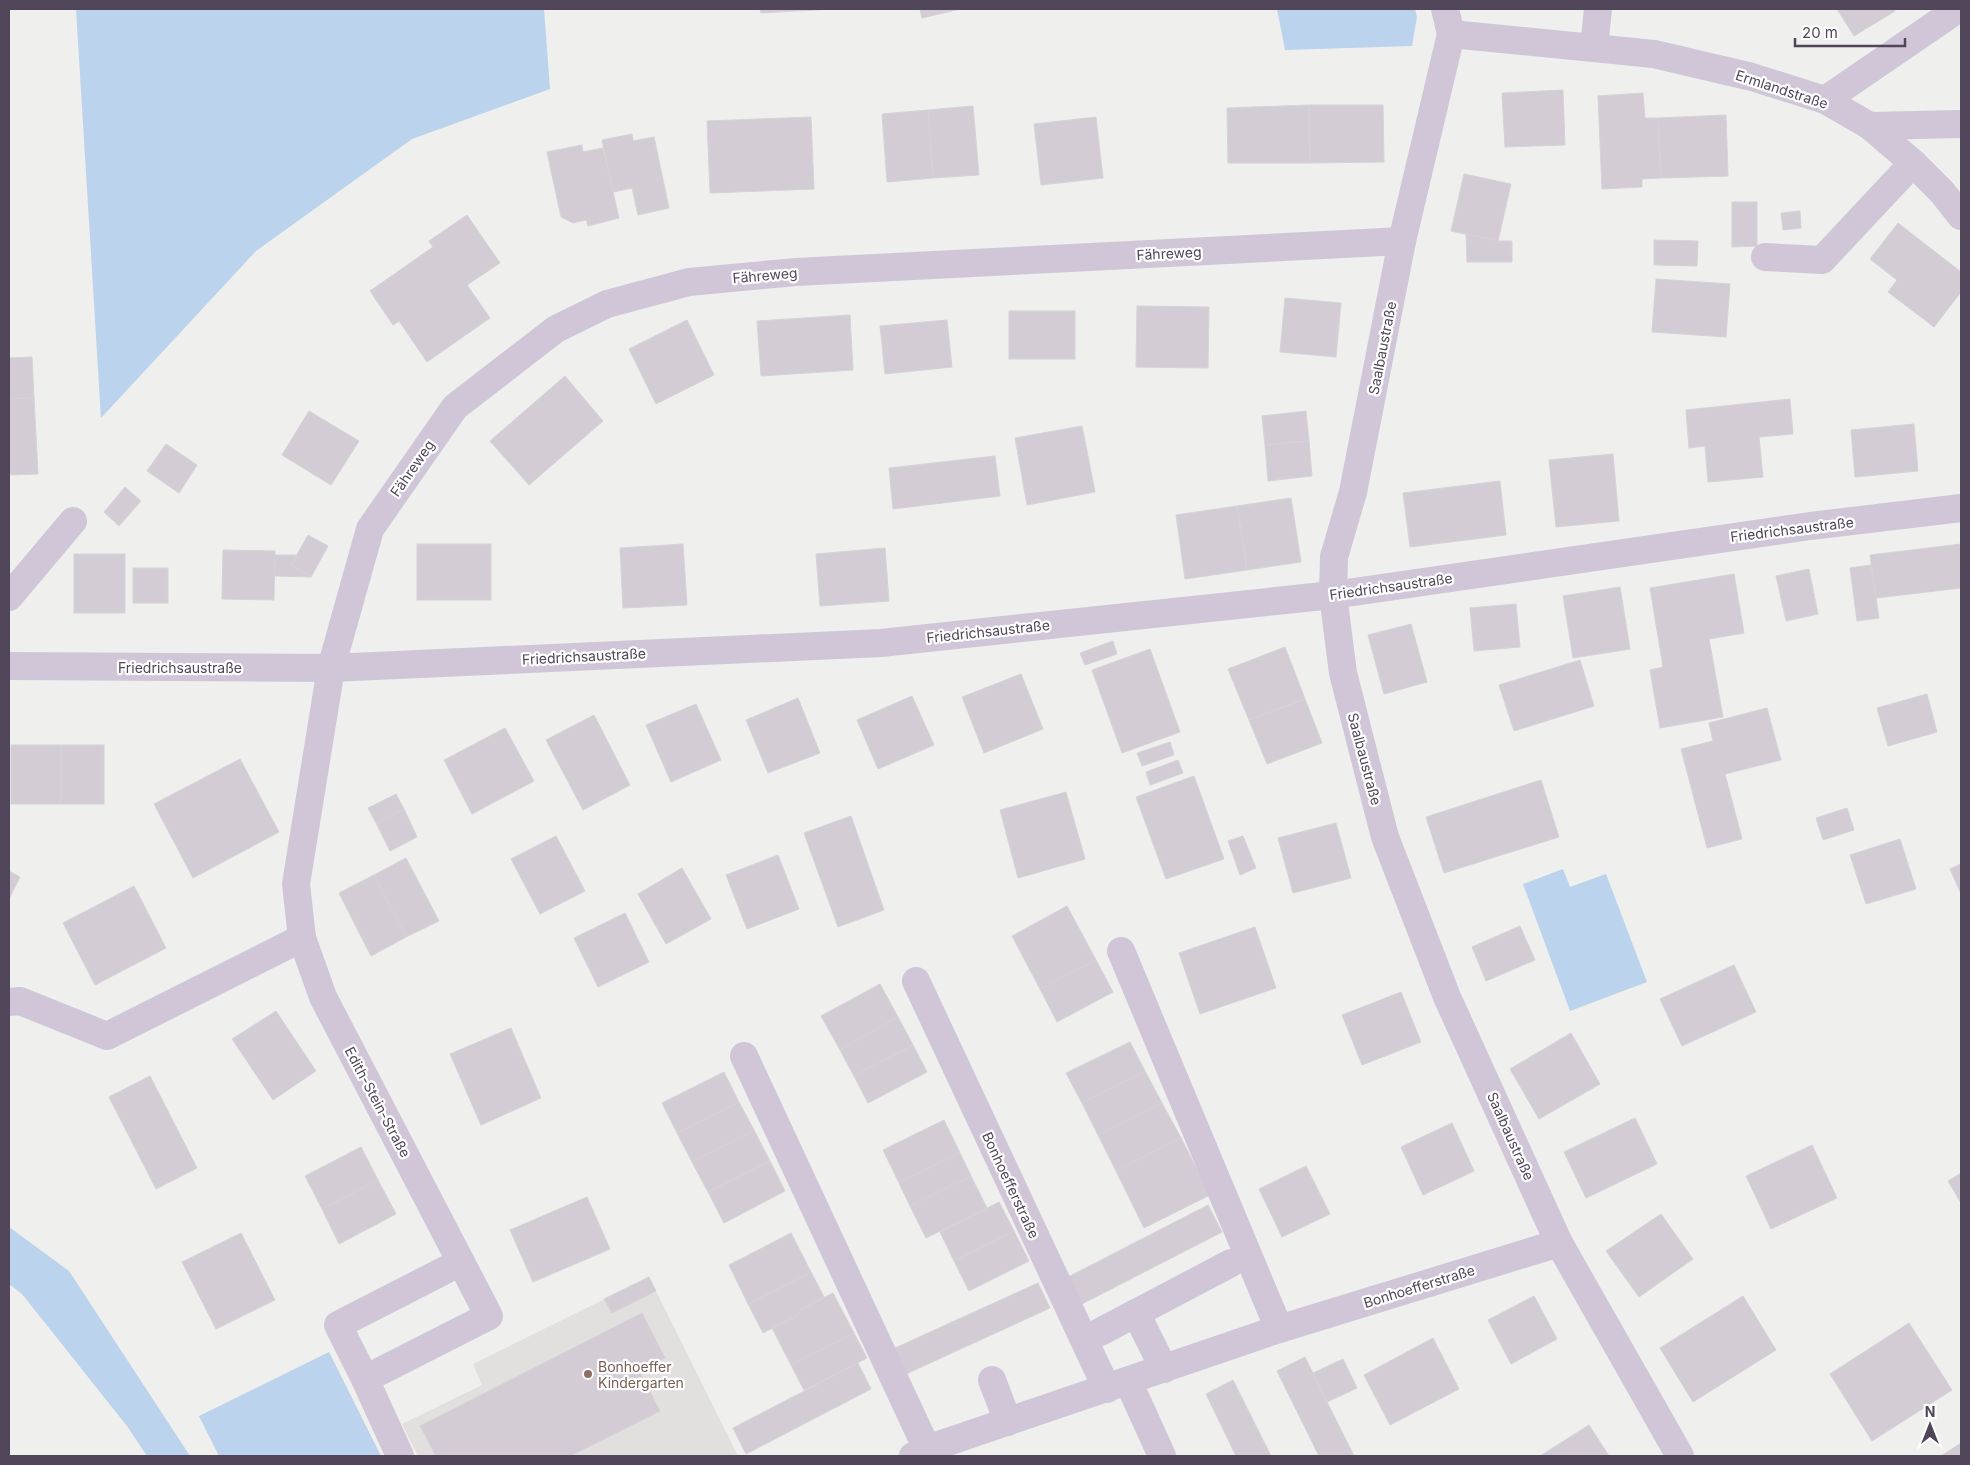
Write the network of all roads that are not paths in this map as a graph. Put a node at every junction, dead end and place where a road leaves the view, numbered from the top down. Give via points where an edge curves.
1 (1598, 9) edge
2 (1958, 9) edge
3 (1448, 21) edge
4 (1594, 48) junction
5 (1825, 100) junction
6 (1961, 124) edge
7 (1870, 126) junction
8 (1913, 163) junction
9 (1961, 216) edge
10 (1402, 241) junction
11 (1765, 257) dead end
12 (1961, 508) edge
13 (73, 521) dead end
14 (1333, 595) junction
15 (9, 597) edge
16 (9, 666) edge
17 (331, 668) junction
18 (302, 938) junction
19 (1121, 951) dead end
20 (916, 981) dead end
21 (14, 1002) edge
22 (744, 1056) dead end
23 (1559, 1243) junction
24 (461, 1262) junction
25 (1223, 1270) dead end
26 (1136, 1313) junction
27 (1279, 1329) junction
28 (1100, 1332) dead end
29 (1164, 1369) junction
30 (365, 1379) junction
31 (992, 1380) dead end
32 (1117, 1385) junction
33 (1008, 1422) junction
34 (920, 1453) edge
35 (400, 1456) edge
36 (1162, 1456) edge
37 (1680, 1456) edge

1 - 4 street
2 - 5 street
3 - 4 street, Ermlandstraße
3 - 10 street, Saalbaustraße
4 - 5 street, Ermlandstraße via 1654,54 1752,77
5 - 7 street, Ermlandstraße
6 - 7 street
7 - 8 street, Ermlandstraße
8 - 9 street, Ermlandstraße
8 - 11 street via 1822,260
10 - 14 street, Saalbaustraße via 1354,492 1334,557
10 - 17 street, Fähreweg via 796,272 689,282 607,304 556,329 455,407 370,529
12 - 14 street, Friedrichsaustraße via 1810,526
13 - 15 street
14 - 17 street, Friedrichsaustraße via 881,643
14 - 23 street, Saalbaustraße via 1342,673 1385,837 1447,996
16 - 17 street, Friedrichsaustraße
17 - 18 street, Edith-Stein-Straße via 296,884
18 - 21 street via 107,1036
18 - 24 street, Edith-Stein-Straße via 323,996
19 - 27 street
20 - 32 street, Bonhoefferstraße
22 - 34 street, Bonhoefferstraße
23 - 27 street, Bonhoefferstraße
23 - 37 street, Saalbaustraße
24 - 30 street via 338,1325
24 - 30 street, Edith-Stein-Straße via 489,1316
25 - 26 street
26 - 28 street
26 - 29 street
27 - 29 street, Bonhoefferstraße
29 - 32 street, Bonhoefferstraße
30 - 35 street
31 - 33 street
32 - 33 street, Bonhoefferstraße
32 - 36 street
33 - 34 street, Bonhoefferstraße

